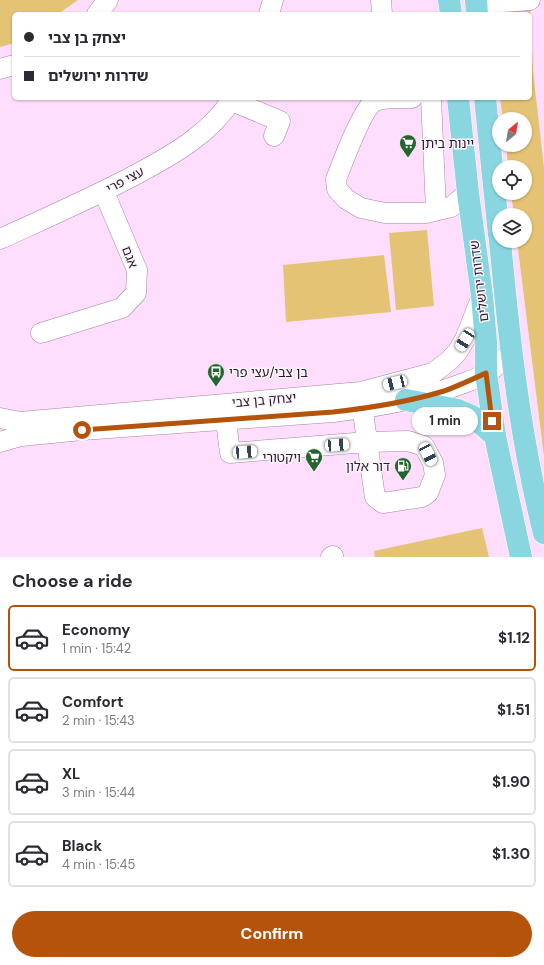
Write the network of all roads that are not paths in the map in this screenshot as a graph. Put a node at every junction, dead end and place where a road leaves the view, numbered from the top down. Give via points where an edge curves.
1 (108, 0) edge
2 (273, 0) edge
3 (381, 0) edge
4 (449, 0) edge
5 (530, 0) edge
6 (476, 6) edge
7 (99, 12) edge
8 (270, 12) edge
9 (382, 12) edge
10 (451, 12) edge
11 (12, 66) edge
12 (0, 69) edge
13 (232, 100) edge
14 (383, 100) edge
15 (431, 100) edge
16 (458, 100) edge
17 (485, 100) edge
18 (274, 136) dead end
19 (104, 192) junction
20 (468, 193) junction
21 (496, 208) edge
22 (436, 210) junction
23 (0, 239) edge
24 (501, 248) edge
25 (482, 296) junction
26 (41, 333) dead end
27 (512, 350) junction
28 (486, 373) junction
29 (362, 400) junction
30 (406, 400) junction
31 (0, 418) edge
32 (226, 420) junction
33 (494, 436) junction
34 (0, 442) edge
35 (544, 533) edge
36 (518, 551) edge

1 - 7 street
2 - 8 street
3 - 9 street
4 - 10 main road
5 - 6 street
11 - 12 street
13 - 18 street via 280,121
13 - 19 street, עצי פרי via 206,132 169,157
14 - 22 street via 374,102 364,113 336,179 337,189 346,199 361,208 385,213 426,213
15 - 22 street
16 - 20 main road, שדרות ירושלים
17 - 21 main road, שדרות ירושלים
19 - 23 street, עצי פרי
19 - 26 street, אגם via 137,270 136,293 122,308
20 - 22 street via 451,207
20 - 25 main road, שדרות ירושלים
24 - 27 main road, שדרות ירושלים
25 - 28 main road, שדרות ירושלים
25 - 29 street, יצחק בן צבי via 465,340 450,360 432,373
27 - 28 street, יצחק בן צבי
27 - 35 main road, שדרות ירושלים via 528,458
28 - 30 street, יצחק בן צבי via 445,390
28 - 33 main road, שדרות ירושלים
29 - 30 street, יצחק בן צבי
29 - 31 street, יצחק בן צבי via 20,422
29 - 32 street, יצחק בן צבי via 333,412
29 - 32 street via 368,442 230,453
30 - 33 main road via 458,410 472,416
32 - 34 street, יצחק בן צבי via 29,435
33 - 36 main road, שדרות ירושלים

